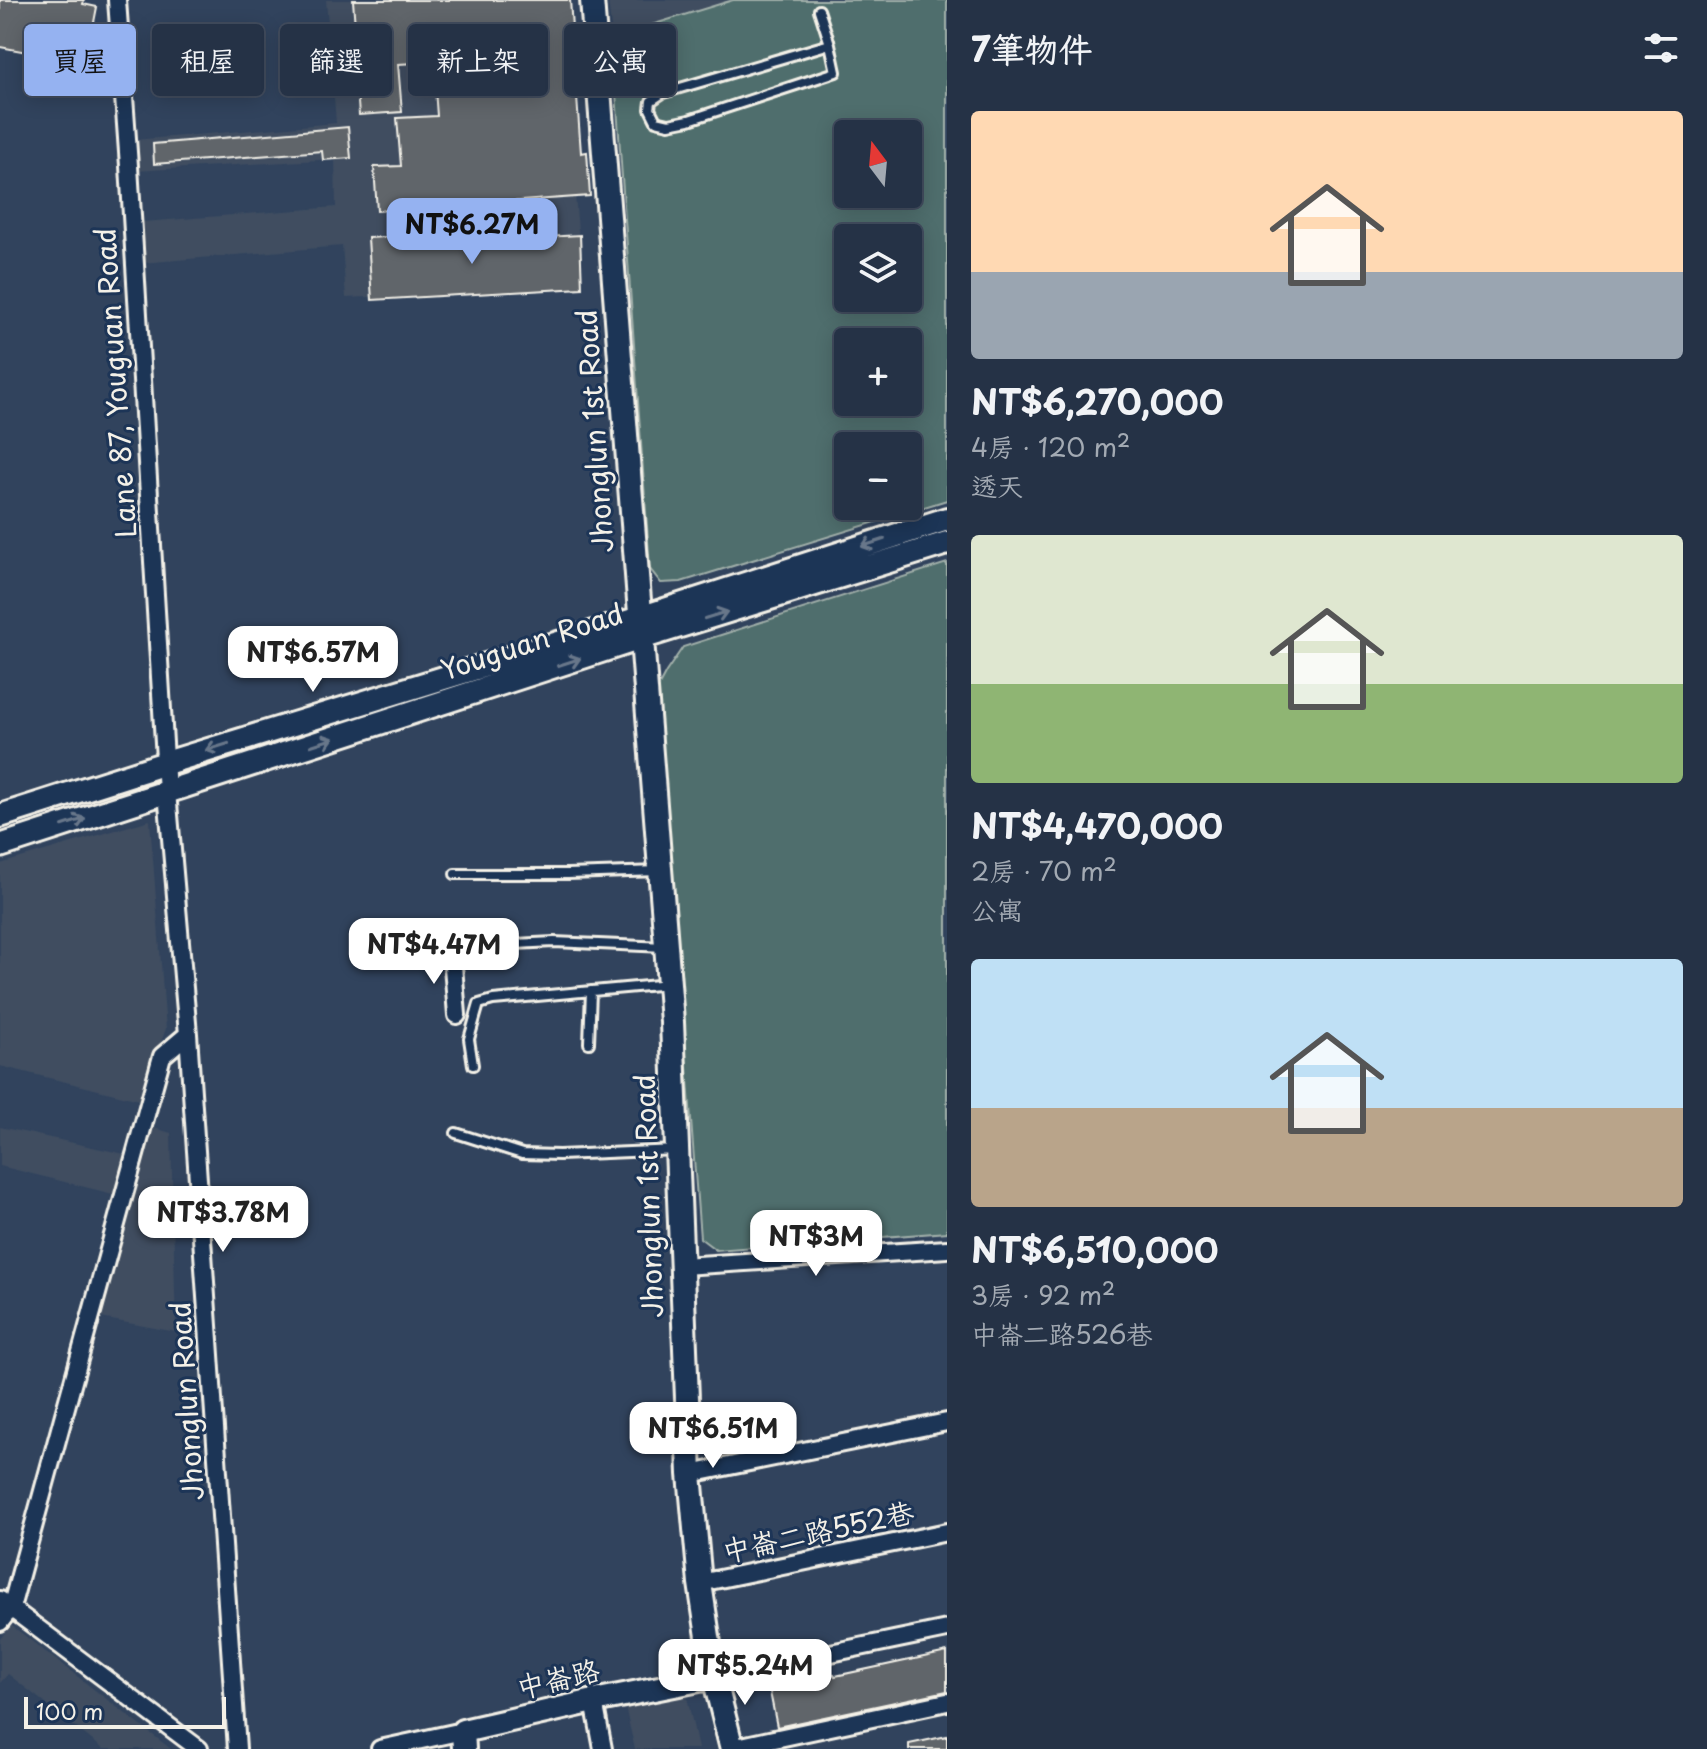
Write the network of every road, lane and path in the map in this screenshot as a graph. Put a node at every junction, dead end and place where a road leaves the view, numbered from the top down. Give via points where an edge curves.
1 (117, 0) edge
2 (592, 0) edge
3 (819, 10) dead end
4 (830, 44) junction
5 (947, 519) edge
6 (947, 543) edge
7 (640, 628) junction
8 (166, 763) junction
9 (167, 792) junction
10 (0, 816) edge
11 (0, 846) edge
12 (660, 871) junction
13 (455, 874) dead end
14 (666, 947) junction
15 (452, 954) joint
16 (669, 984) junction
17 (591, 991) junction
18 (457, 1015) dead end
19 (188, 1034) junction
20 (589, 1043) dead end
21 (473, 1065) dead end
22 (456, 1133) dead end
23 (677, 1150) junction
24 (947, 1249) edge
25 (682, 1266) junction
26 (947, 1422) edge
27 (690, 1474) junction
28 (947, 1532) edge
29 (700, 1583) junction
30 (5, 1604) edge
31 (0, 1622) edge
32 (947, 1629) edge
33 (714, 1677) junction
34 (594, 1701) junction
35 (947, 1702) edge
36 (464, 1740) edge
37 (732, 1748) edge
38 (199, 1749) edge
39 (237, 1749) edge
40 (380, 1749) edge
41 (603, 1749) edge

1 - 8 street, Lane 87, Youguan Road
2 - 7 street, Jhonglun 1st Road
3 - 4 lane
4 - 4 lane via 663,93 651,101 650,109 656,121 669,124 836,72
5 -> 7 street, Youguan Road
7 -> 6 street, Youguan Road
7 -> 8 street, Youguan Road
9 -> 7 street, Youguan Road
7 - 12 street, Jhonglun 1st Road
8 - 9 street, Jhonglun Road
8 - 10 street, Youguan Road
11 -> 9 street, Youguan Road
9 - 19 street, Jhonglun Road
12 - 13 lane
12 - 14 street, Jhonglun 1st Road
14 - 15 lane via 554,942
14 - 16 street, Jhonglun 1st Road
15 - 18 street
16 - 17 lane
16 - 23 street, Jhonglun 1st Road
17 - 20 lane
17 - 21 lane via 479,1004 469,1039
19 - 30 street via 162,1056
19 - 39 street, Jhonglun Road
22 - 23 lane via 522,1154
23 - 25 street, Jhonglun 1st Road
24 - 25 street
25 - 27 street, Jhonglun 1st Road
26 - 27 street
27 - 29 street, Jhonglun 1st Road
28 - 29 street, 中崙二路552巷
29 - 33 street, Jhonglun 1st Road
30 - 31 street
30 - 38 street
32 - 33 street
33 - 34 street, 中崙路
33 - 37 street, Jhonglun 1st Road
34 - 36 street, 中崙路
34 - 41 street
35 - 37 street
36 - 40 street

